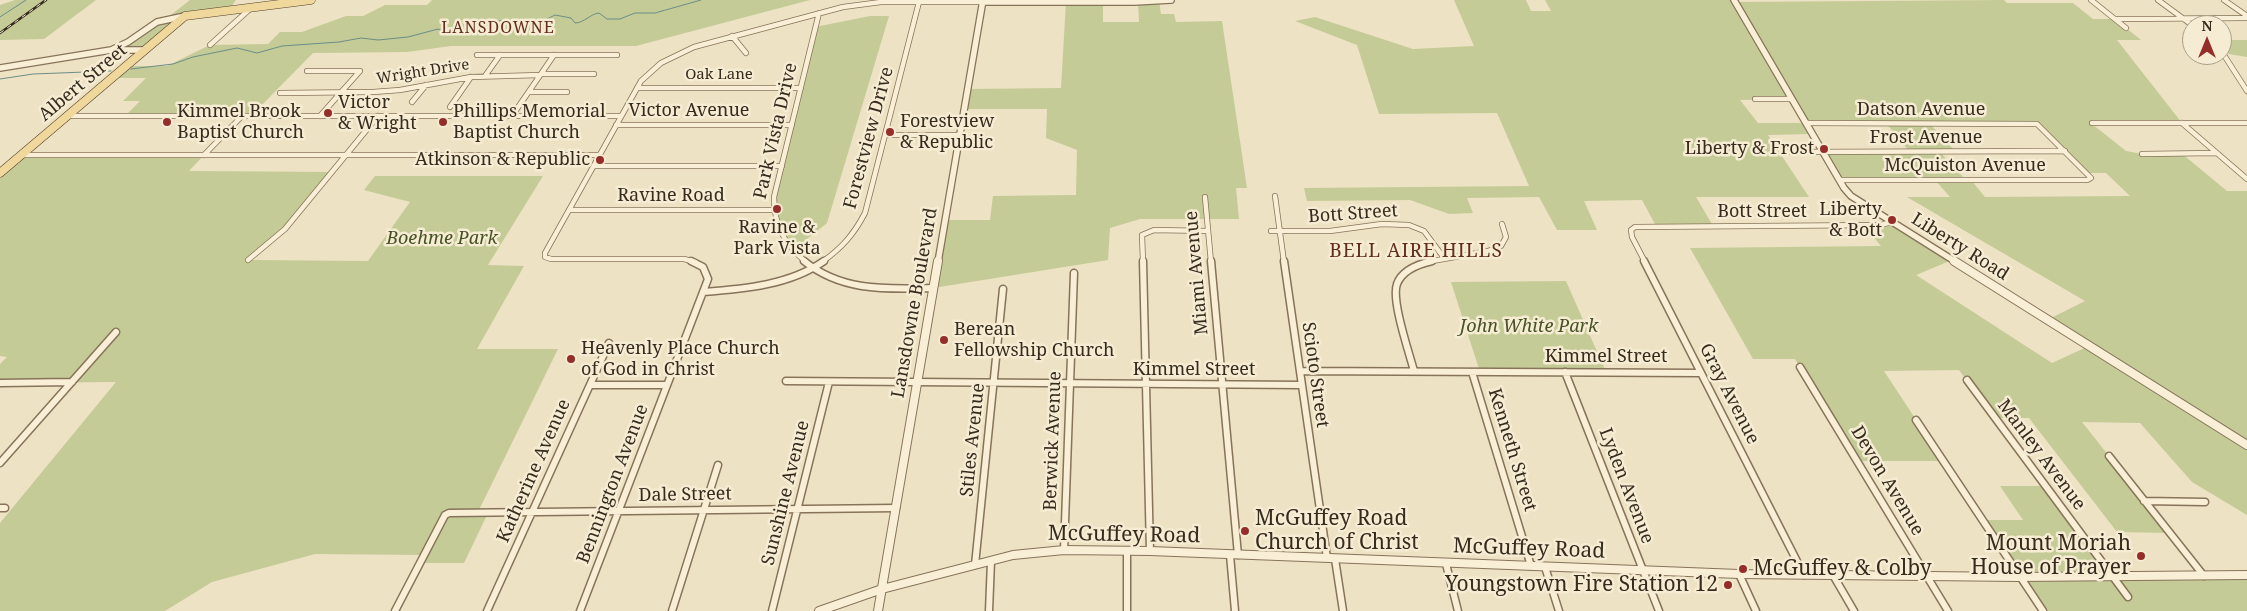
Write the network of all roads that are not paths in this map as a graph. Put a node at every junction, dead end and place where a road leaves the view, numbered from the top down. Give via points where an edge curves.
1 (311, 0) edge
2 (1171, 0) edge
3 (1734, 0) edge
4 (2091, 0) edge
5 (2158, 0) edge
6 (2224, 0) edge
7 (983, 1) edge
8 (919, 2) junction
9 (251, 8) junction
10 (819, 13) junction
11 (185, 16) junction
12 (2232, 17) edge
13 (2247, 17) edge
14 (2182, 18) edge
15 (2115, 19) junction
16 (2182, 19) edge
17 (2126, 28) dead end
18 (732, 36) junction
19 (210, 45) dead end
20 (111, 50) junction
21 (144, 50) junction
22 (746, 53) dead end
23 (476, 55) dead end
24 (500, 55) junction
25 (554, 55) junction
26 (617, 55) dead end
27 (2230, 65) edge
28 (0, 68) edge
29 (308, 71) dead end
30 (594, 74) dead end
31 (540, 75) junction
32 (485, 76) junction
33 (471, 77) junction
34 (426, 85) junction
35 (637, 88) junction
36 (801, 88) junction
37 (2247, 91) edge
38 (529, 92) junction
39 (567, 92) dead end
40 (280, 93) dead end
41 (341, 93) junction
42 (1755, 99) dead end
43 (1792, 99) junction
44 (412, 102) dead end
45 (450, 108) dead end
46 (67, 116) junction
47 (242, 116) junction
48 (320, 116) junction
49 (378, 116) junction
50 (512, 116) junction
51 (622, 116) junction
52 (1806, 123) junction
53 (2182, 123) junction
54 (2247, 123) edge
55 (2092, 124) dead end
56 (792, 125) junction
57 (616, 126) junction
58 (886, 135) junction
59 (960, 135) junction
60 (2065, 151) junction
61 (1786, 152) dead end
62 (1823, 152) junction
63 (2216, 153) junction
64 (2142, 154) dead end
65 (21, 155) junction
66 (600, 155) junction
67 (204, 156) junction
68 (345, 156) junction
69 (594, 166) junction
70 (782, 166) junction
71 (0, 173) edge
72 (2247, 179) edge
73 (1840, 180) junction
74 (1274, 196) dead end
75 (1205, 197) dead end
76 (569, 210) junction
77 (774, 210) junction
78 (1891, 222) junction
79 (1502, 224) dead end
80 (1633, 228) joint
81 (1208, 231) junction
82 (1271, 231) dead end
83 (1279, 231) junction
84 (1444, 258) junction
85 (248, 260) dead end
86 (813, 266) junction
87 (1074, 273) dead end
88 (934, 288) junction
89 (1003, 289) dead end
90 (703, 292) junction
91 (116, 332) dead end
92 (609, 343) dead end
93 (1800, 367) dead end
94 (1300, 371) junction
95 (1414, 371) junction
96 (1472, 372) junction
97 (1565, 372) junction
98 (1701, 373) junction
99 (1967, 380) dead end
100 (786, 381) dead end
101 (72, 382) junction
102 (829, 382) junction
103 (0, 383) edge
104 (918, 384) junction
105 (994, 384) junction
106 (667, 385) junction
107 (1070, 385) junction
108 (1146, 385) junction
109 (1222, 385) junction
110 (590, 386) junction
111 (1302, 386) junction
112 (1916, 420) dead end
113 (2247, 445) edge
114 (2109, 456) dead end
115 (0, 463) edge
116 (718, 465) dead end
117 (2144, 501) junction
118 (2205, 502) dead end
119 (896, 508) junction
120 (798, 509) junction
121 (704, 510) junction
122 (619, 511) junction
123 (532, 512) junction
124 (1064, 550) junction
125 (1127, 551) junction
126 (1150, 551) junction
127 (1234, 555) junction
128 (1331, 558) junction
129 (991, 561) junction
130 (1446, 564) junction
131 (975, 565) junction
132 (1531, 566) junction
133 (1545, 567) junction
134 (1644, 572) junction
135 (1739, 574) junction
136 (1804, 575) junction
137 (1833, 575) junction
138 (2247, 575) edge
139 (1926, 576) junction
140 (2204, 576) junction
141 (2019, 577) junction
142 (2112, 577) junction
143 (882, 589) junction
144 (2128, 597) dead end
145 (395, 611) edge
146 (487, 611) edge
147 (580, 611) edge
148 (672, 611) edge
149 (772, 611) edge
150 (819, 611) edge
151 (878, 611) edge
152 (989, 611) edge
153 (1127, 611) edge
154 (1235, 611) edge
155 (1343, 611) edge
156 (1458, 611) edge
157 (1559, 611) edge
158 (1659, 611) edge
159 (1756, 611) edge
160 (1854, 611) edge
161 (1948, 611) edge
162 (2043, 611) edge

1 - 9 main road
2 - 7 street
3 - 43 street, Liberty Road
4 - 15 street
5 - 14 street
6 - 13 street
7 - 8 street
7 - 59 street, Lansdowne Boulevard
8 - 10 street via 863,4
8 - 58 street, Forestview Drive
9 - 11 main road
9 - 19 street
10 - 18 street
10 - 36 street, Park Vista Drive
11 - 20 street via 157,22
11 - 21 main road, Albert Street
12 - 13 street
15 - 16 street
15 - 17 street
18 - 22 street
18 - 35 street via 670,58 649,72
20 - 21 street
20 - 28 street
21 - 46 main road, Albert Street
23 - 24 street
24 - 25 street
24 - 32 street
25 - 26 street
25 - 31 street
27 - 37 street
29 - 41 street via 360,71
30 - 31 street, Wright Drive
31 - 32 street, Wright Drive
31 - 38 street
32 - 33 street, Wright Drive
33 - 34 street, Wright Drive
33 - 45 street
34 - 41 street, Wright Drive via 386,92
34 - 44 street
35 - 36 street, Oak Lane
35 - 51 street
36 - 56 street, Park Vista Drive
38 - 39 street
38 - 50 street
40 - 41 street, Wright Drive
41 - 48 street
42 - 43 street
43 - 52 street, Liberty Road
46 - 47 street, Victor Avenue
46 - 65 main road, Albert Street
47 - 48 street, Victor Avenue
47 - 67 street
48 - 49 street, Victor Avenue
49 - 50 street, Victor Avenue
49 - 68 street
50 - 51 street, Victor Avenue
51 - 57 street
52 - 60 street, Datson Avenue via 2037,124
52 - 62 street, Liberty Road
53 - 54 street
53 - 55 street
53 - 63 street
56 - 57 street, Victor Avenue
56 - 70 street, Park Vista Drive
57 - 66 street
58 - 59 street
58 - 86 street, Forestview Drive via 857,231 840,249
59 - 88 street, Lansdowne Boulevard
60 - 62 street, Frost Avenue
60 - 73 street, McQuiston Avenue via 2090,179
61 - 62 street, Frost Avenue
62 - 73 street, Liberty Road
63 - 64 street
63 - 72 street
65 - 67 street
65 - 71 main road, Albert Street
66 - 68 street
66 - 69 street
67 - 68 street
68 - 85 street via 277,238
69 - 70 street
69 - 76 street
70 - 77 street, Park Vista Drive
73 - 78 street, Liberty Road via 1855,199
74 - 83 street, Scioto Street
75 - 81 street, Miami Avenue
76 - 77 street, Ravine Road
76 - 90 street, Bennington Avenue via 545,257 691,260 707,272
77 - 86 street, Park Vista Drive via 782,238
78 - 80 street, Bott Street via 1881,225
78 - 113 street, Liberty Road
79 - 84 street via 1506,237 1501,246
80 - 98 street, Gray Avenue via 1630,233
81 - 108 street via 1158,230 1142,235
81 - 109 street, Miami Avenue
82 - 83 street, Bott Street
83 - 84 street, Bott Street via 1409,225 1424,232
83 - 94 street, Scioto Street
84 - 95 street via 1409,270 1395,292
86 - 88 street, Park Vista Drive via 832,278 858,287
86 - 90 street, Forestview Drive via 763,285
87 - 107 street, Berwick Avenue
88 - 104 street, Lansdowne Boulevard
89 - 105 street, Stiles Avenue
90 - 106 street, Bennington Avenue
91 - 101 street
92 - 110 street, Katherine Avenue
93 - 139 street, Devon Avenue
94 - 95 street, Kimmel Street
94 - 111 street, Scioto Street
95 - 96 street, Kimmel Street
96 - 97 street, Kimmel Street
96 - 132 street, Kenneth Street
97 - 98 street, Kimmel Street
97 - 134 street, Lyden Avenue
98 - 136 street, Gray Avenue
99 - 142 street, Manley Avenue
100 - 102 street, Kimmel Street
101 - 103 street
101 - 115 street
102 - 104 street, Kimmel Street
102 - 120 street, Sunshine Avenue
104 - 105 street, Kimmel Street
104 - 119 street, Lansdowne Boulevard
105 - 107 street, Kimmel Street
105 - 131 street, Stiles Avenue
106 - 110 street
106 - 122 street, Bennington Avenue
107 - 108 street, Kimmel Street
107 - 124 street, Berwick Avenue
108 - 109 street, Kimmel Street
108 - 126 street
109 - 111 street, Kimmel Street
109 - 127 street, Miami Avenue
110 - 123 street, Katherine Avenue
111 - 128 street, Scioto Street
112 - 141 street
114 - 117 street
116 - 121 street
117 - 118 street
117 - 140 street
119 - 120 street, Dale Street
119 - 143 street, Lansdowne Boulevard
120 - 121 street, Dale Street
120 - 149 street, Sunshine Avenue
121 - 122 street, Dale Street
121 - 148 street
122 - 123 street, Dale Street
122 - 147 street, Bennington Avenue
123 - 145 street, Dale Street via 445,515
123 - 146 street, Katherine Avenue
124 - 125 street, McGuffey Road
124 - 129 street, McGuffey Road via 1030,551
125 - 126 street, McGuffey Road
125 - 153 street
126 - 127 street, McGuffey Road
127 - 128 street, McGuffey Road
127 - 154 street, Miami Avenue
128 - 130 street, McGuffey Road
128 - 155 street, Scioto Street
129 - 131 street, McGuffey Road
129 - 152 street
130 - 132 street, McGuffey Road
130 - 156 street
131 - 143 street, McGuffey Road
132 - 133 street, McGuffey Road
133 - 134 street, McGuffey Road
133 - 157 street
134 - 135 street, McGuffey Road
134 - 158 street, Lyden Avenue
135 - 136 street, McGuffey Road
135 - 159 street
136 - 137 street, McGuffey Road
137 - 139 street, McGuffey Road
137 - 160 street
138 - 140 street, McGuffey Road
139 - 141 street, McGuffey Road
139 - 161 street, Devon Avenue
140 - 142 street, McGuffey Road
141 - 142 street, McGuffey Road
141 - 162 street
142 - 144 street, Manley Avenue
143 - 150 street, McGuffey Road
143 - 151 street, Lansdowne Boulevard

